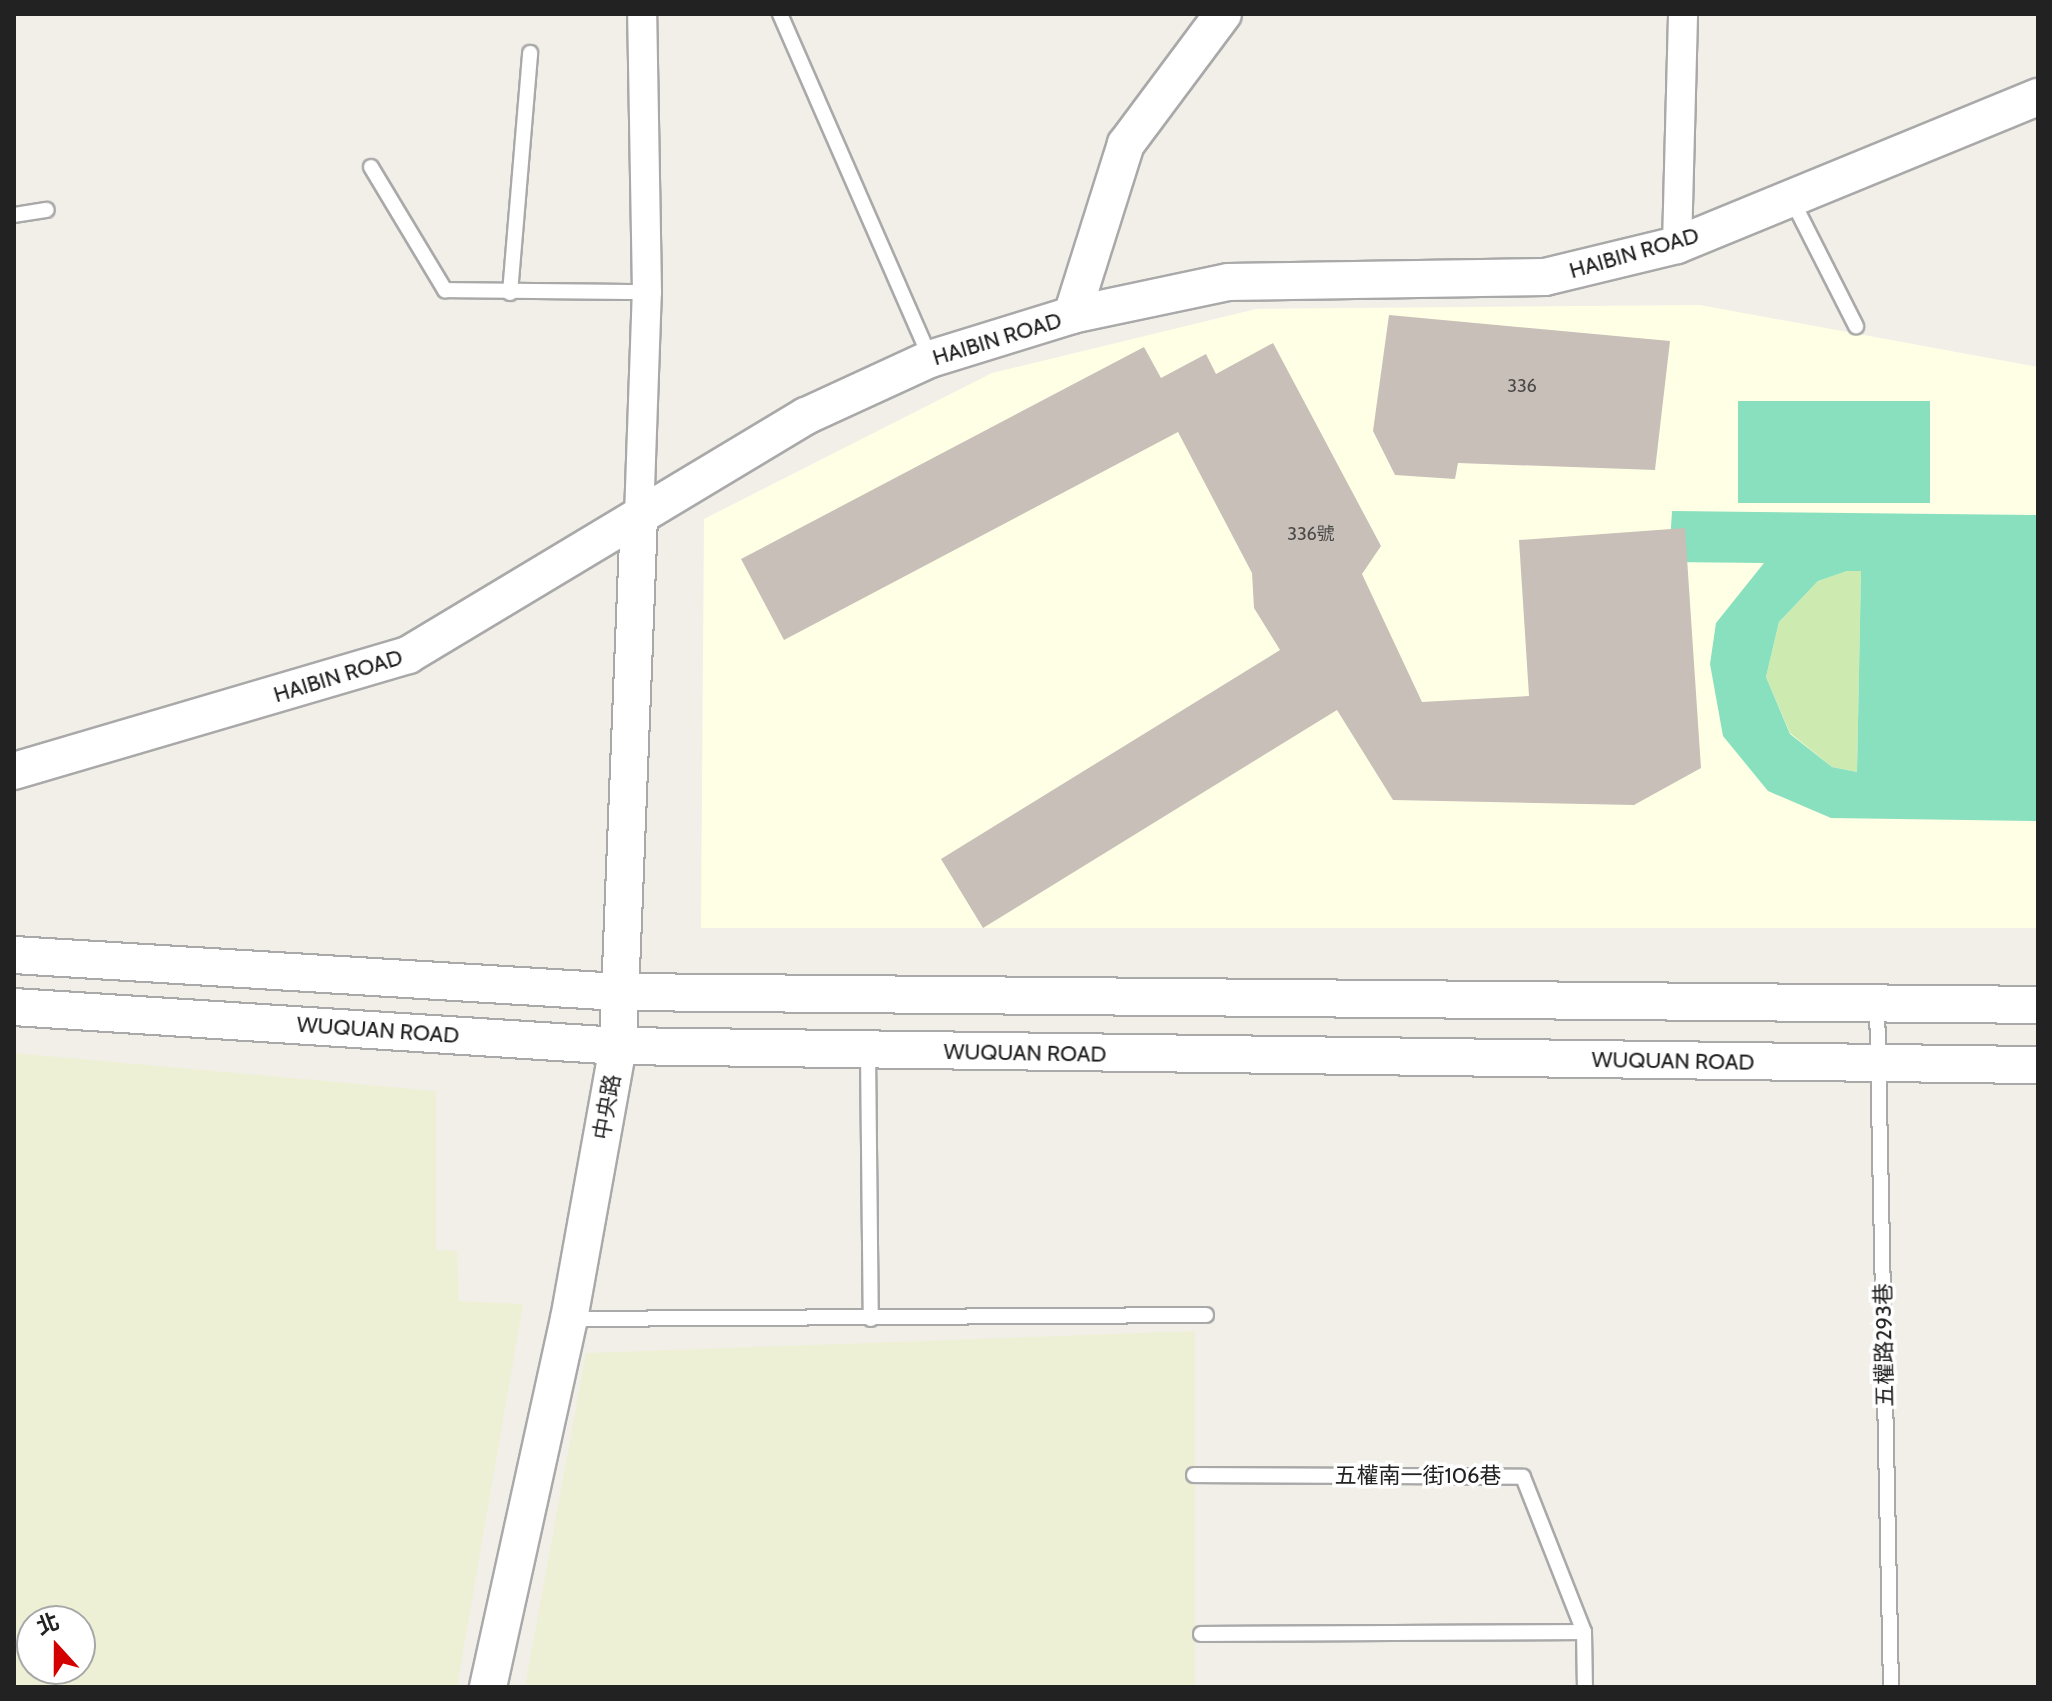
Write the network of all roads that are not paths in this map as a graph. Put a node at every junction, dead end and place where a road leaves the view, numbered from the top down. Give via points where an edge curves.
1 (642, 14) edge
2 (780, 14) edge
3 (1223, 14) edge
4 (1683, 14) edge
5 (530, 53) dead end
6 (2038, 97) edge
7 (371, 167) dead end
8 (1791, 198) junction
9 (47, 210) dead end
10 (14, 215) edge
11 (1677, 245) junction
12 (647, 292) junction
13 (510, 293) junction
14 (1072, 315) junction
15 (1856, 326) dead end
16 (930, 359) junction
17 (639, 517) junction
18 (14, 771) edge
19 (14, 955) edge
20 (619, 992) junction
21 (1510, 999) junction
22 (1877, 1002) junction
23 (2038, 1005) edge
24 (14, 1007) edge
25 (618, 1046) junction
26 (868, 1051) junction
27 (1510, 1059) junction
28 (1879, 1063) junction
29 (2038, 1065) edge
30 (1206, 1315) dead end
31 (569, 1319) junction
32 (871, 1319) junction
33 (1194, 1475) dead end
34 (1584, 1632) junction
35 (1201, 1634) dead end
36 (488, 1687) edge
37 (1585, 1687) edge
38 (1891, 1687) edge

1 - 12 street
2 - 16 lane
3 - 14 street via 1126,144
4 - 11 street
5 - 13 lane
6 - 8 street, HAIBIN ROAD
7 - 13 lane via 445,290
8 - 11 street, HAIBIN ROAD
8 - 15 lane
9 - 10 lane
11 - 14 street, HAIBIN ROAD via 1545,277 1228,282
12 - 13 lane
12 - 17 street
14 - 16 street, HAIBIN ROAD
16 - 17 street, HAIBIN ROAD via 806,416
17 - 18 street, HAIBIN ROAD via 408,655
17 - 20 street, 中央路
19 - 20 street
20 - 21 street
20 - 25 street, 中央路
21 - 22 street
21 - 27 street
22 - 23 street
22 - 28 lane, 五權路293巷
24 - 25 street, WUQUAN ROAD
25 - 26 street, WUQUAN ROAD
25 - 31 street, 中央路
26 - 27 street, WUQUAN ROAD
26 - 32 lane
27 - 28 street, WUQUAN ROAD
28 - 29 street, WUQUAN ROAD
28 - 38 lane, 五權路293巷
30 - 32 lane
31 - 32 lane
31 - 36 street, 中央路
33 - 34 lane, 五權南一街106巷 via 1523,1477
34 - 35 lane
34 - 37 lane, 五權南一街106巷

